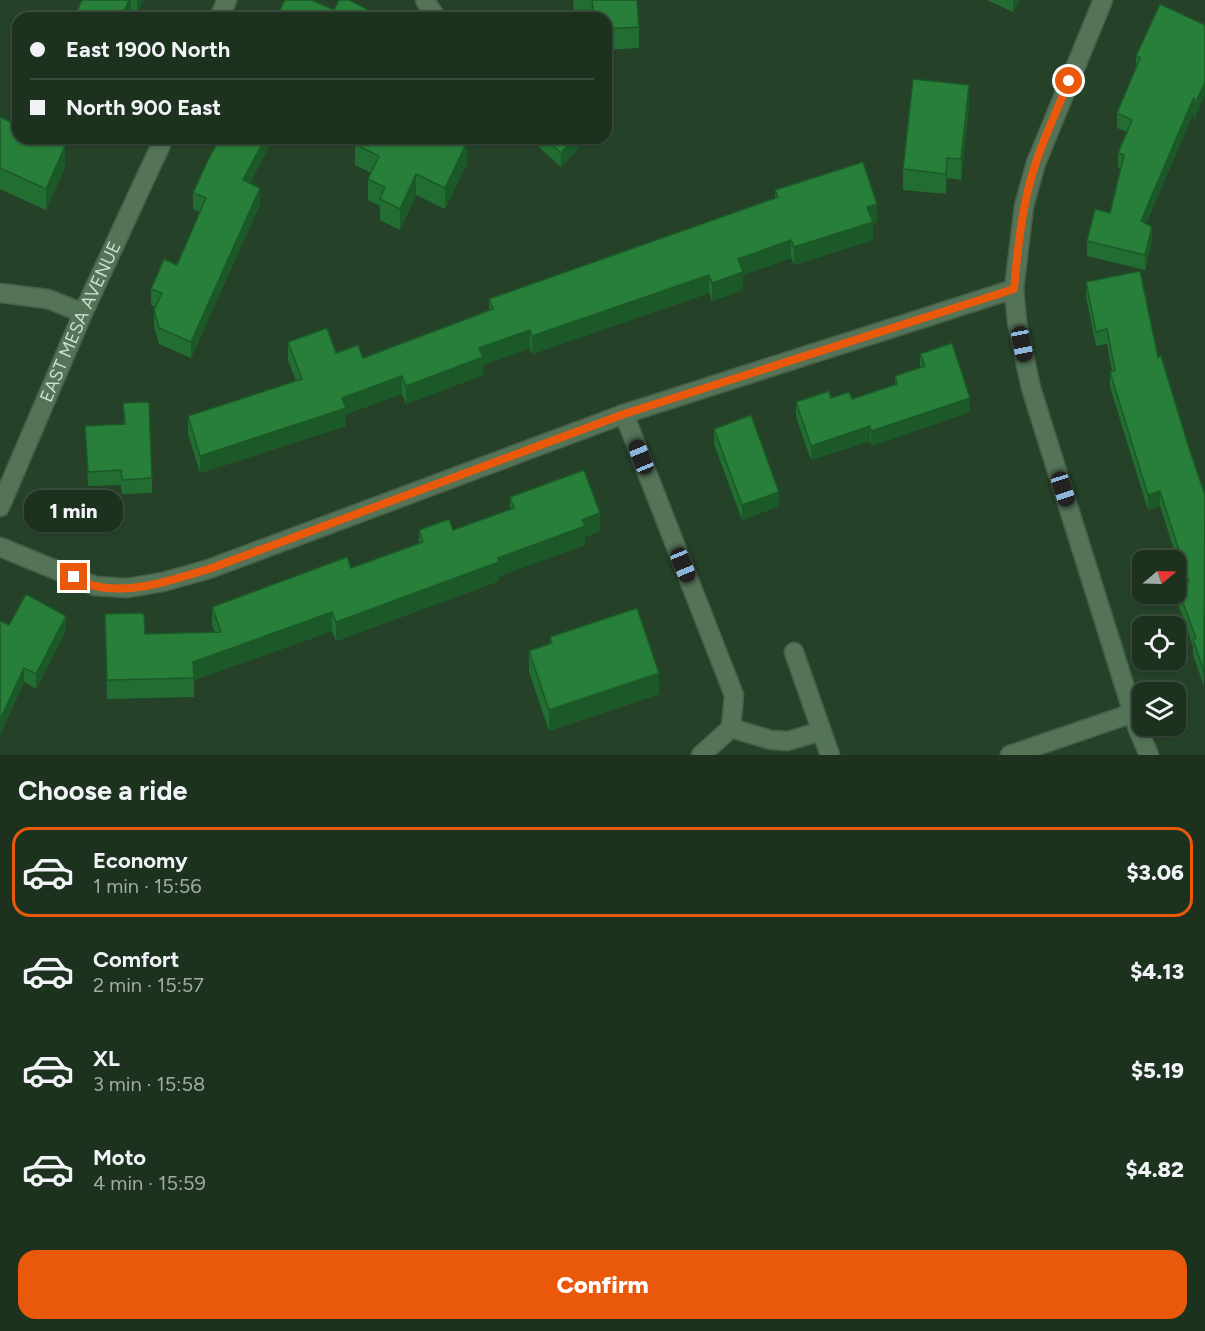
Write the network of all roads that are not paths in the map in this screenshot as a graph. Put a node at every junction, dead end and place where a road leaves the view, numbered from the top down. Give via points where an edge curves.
1 (1103, 0) edge
2 (161, 144) edge
3 (1014, 289) junction
4 (0, 293) edge
5 (83, 314) junction
6 (624, 414) junction
7 (0, 507) edge
8 (0, 547) edge
9 (794, 652) dead end
10 (1132, 710) edge
11 (1132, 713) edge
12 (731, 728) junction
13 (822, 731) junction
14 (1142, 736) edge
15 (702, 755) edge
16 (830, 755) edge
17 (1010, 755) edge
18 (1149, 755) edge

1 - 3 street via 1036,163 1022,217
2 - 5 street, EAST MESA AVENUE
3 - 6 street
3 - 10 street via 1031,388
4 - 5 street via 48,299
5 - 7 street, EAST MESA AVENUE
6 - 8 street via 209,569 163,582 127,588 95,586
6 - 12 street via 734,695
9 - 13 street
11 - 17 street
12 - 13 street via 788,741
12 - 15 street
13 - 16 street
14 - 18 street

